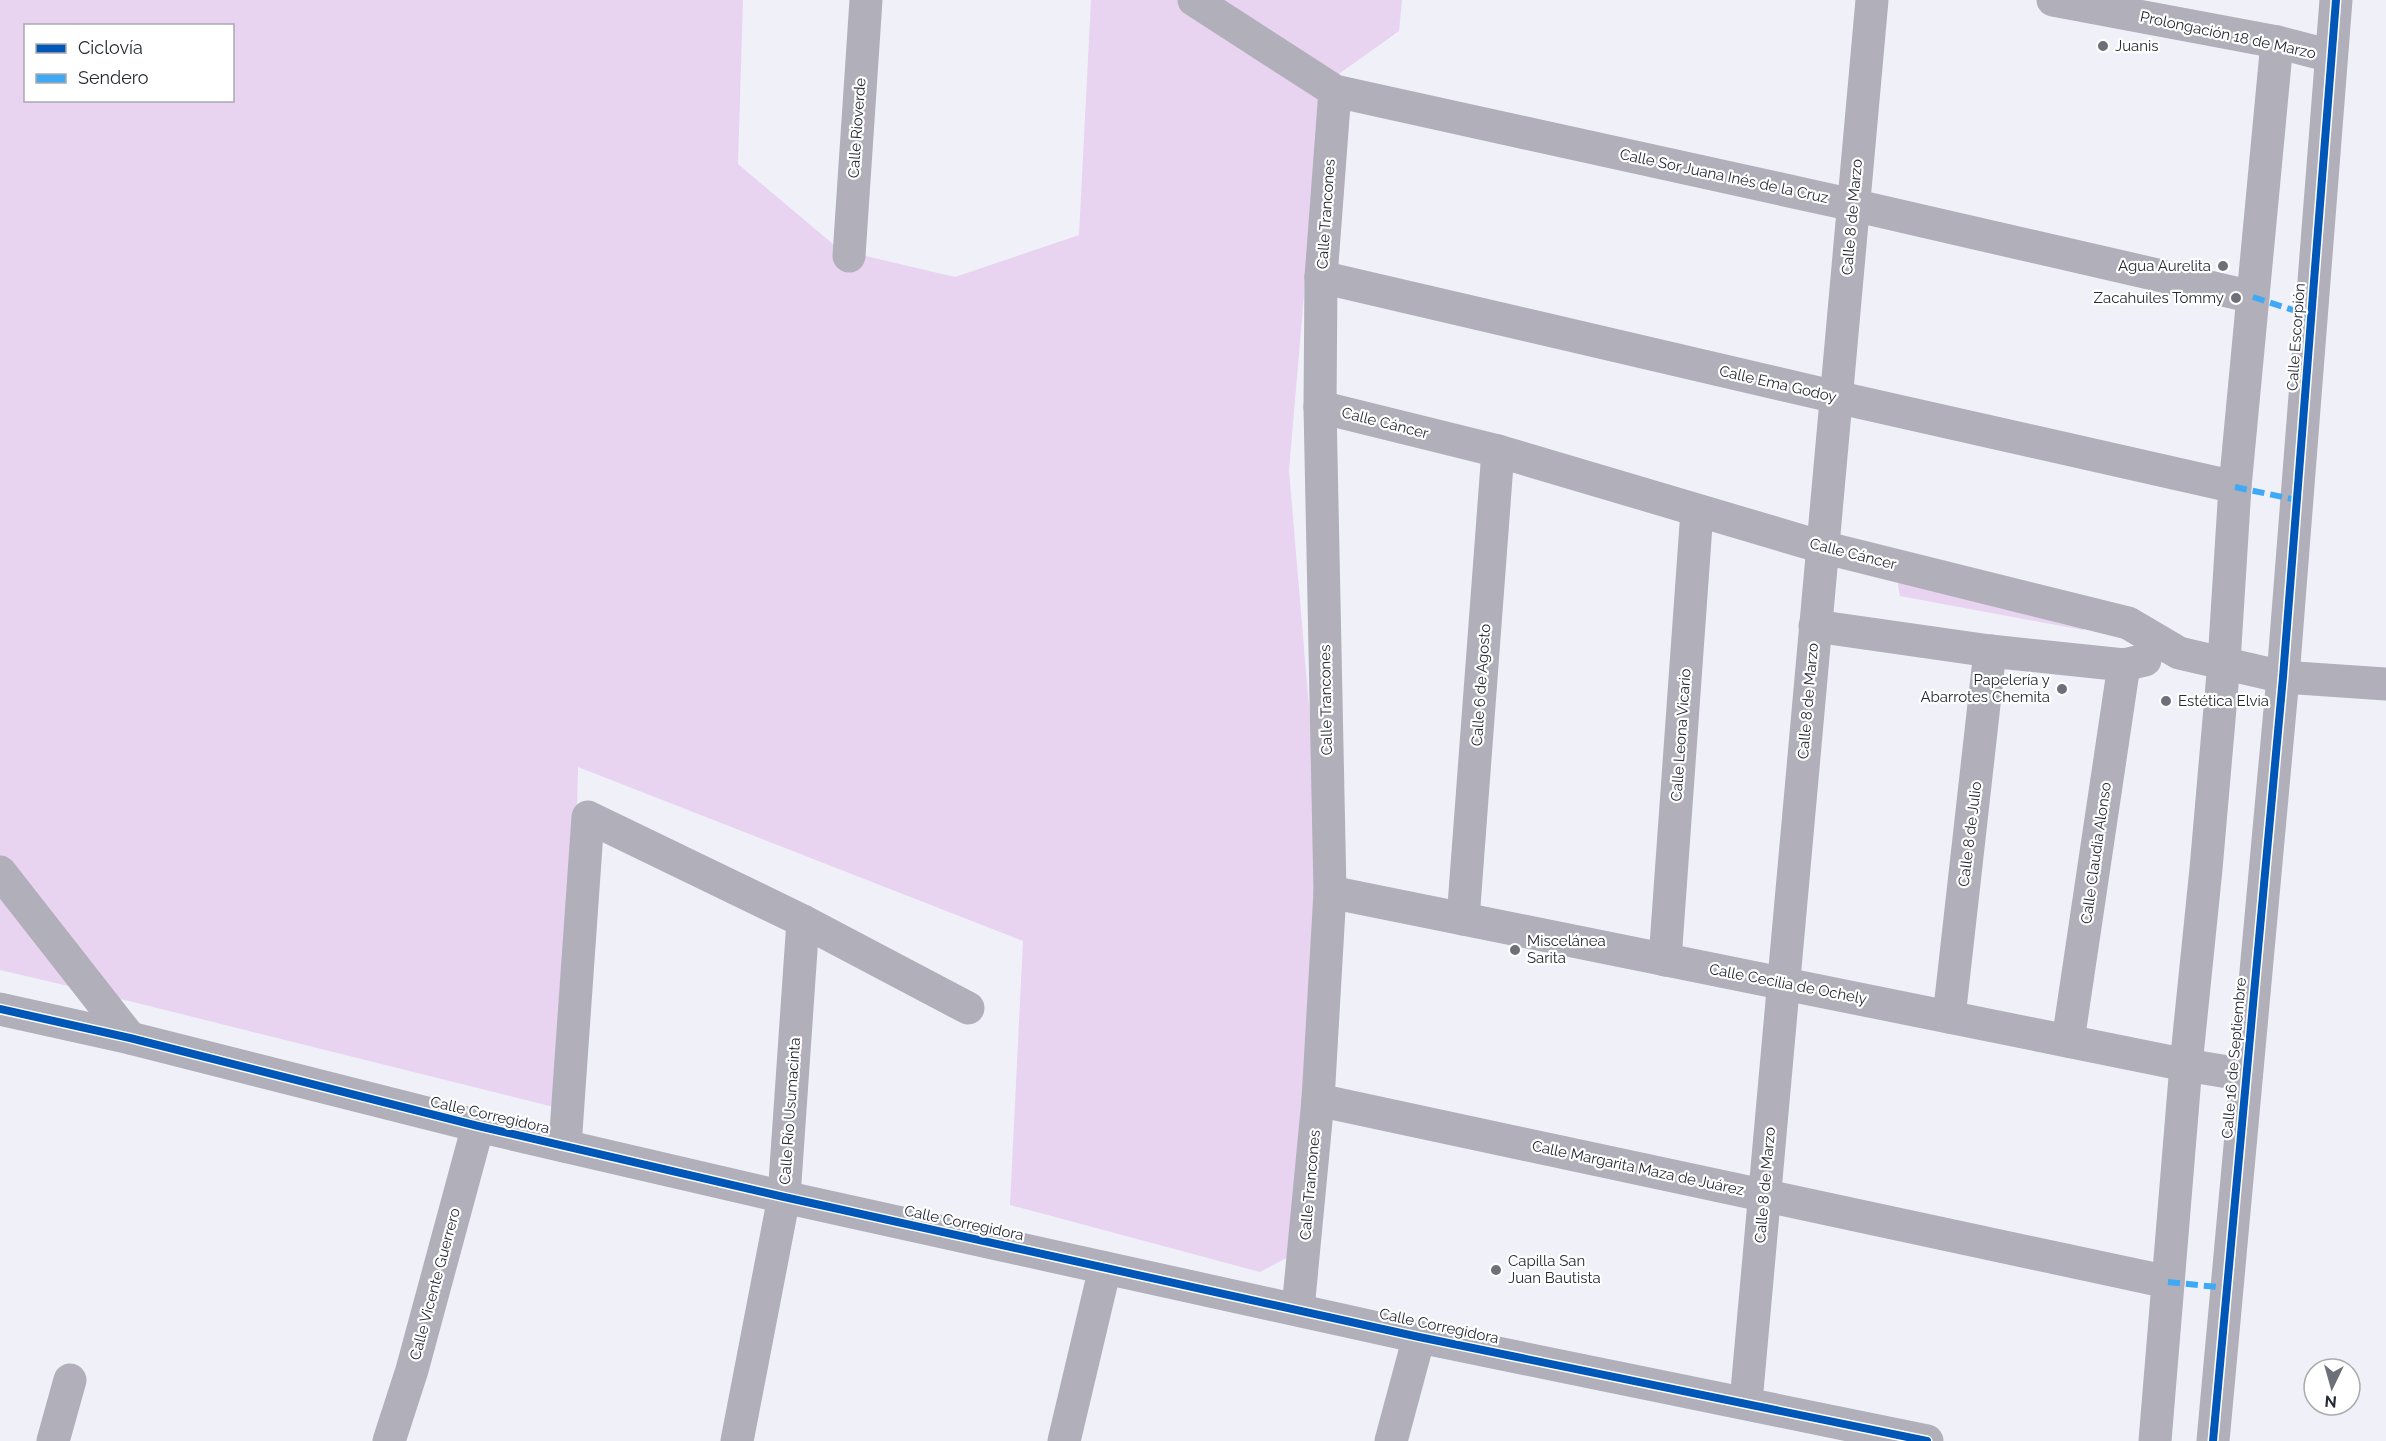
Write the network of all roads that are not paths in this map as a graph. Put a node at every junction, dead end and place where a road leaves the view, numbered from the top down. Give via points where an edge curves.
1 (866, 0) edge
2 (1194, 0) edge
3 (1872, 0) edge
4 (2054, 0) edge
5 (2336, 0) edge
6 (2277, 42) junction
7 (2331, 56) junction
8 (1335, 91) junction
9 (1853, 205) junction
10 (849, 256) dead end
11 (1321, 277) junction
12 (2253, 297) junction
13 (1836, 397) junction
14 (1320, 407) junction
15 (1498, 451) junction
16 (2235, 487) junction
17 (1697, 511) junction
18 (1822, 547) junction
19 (1815, 626) junction
20 (1990, 651) junction
21 (2179, 653) junction
22 (2224, 662) junction
23 (2124, 665) junction
24 (2283, 677) junction
25 (2386, 684) edge
26 (0, 872) edge
27 (1330, 892) junction
28 (1463, 918) junction
29 (802, 921) junction
30 (1665, 960) junction
31 (1782, 983) junction
32 (968, 1008) dead end
33 (0, 1010) edge
34 (1949, 1017) junction
35 (130, 1038) junction
36 (2068, 1041) junction
37 (2186, 1065) junction
38 (2246, 1075) junction
39 (1318, 1100) junction
40 (478, 1126) junction
41 (566, 1146) junction
42 (1764, 1195) junction
43 (784, 1197) junction
44 (1105, 1268) junction
45 (2168, 1282) junction
46 (1298, 1309) junction
47 (1419, 1337) junction
48 (70, 1380) dead end
49 (1746, 1402) junction
50 (53, 1441) edge
51 (389, 1441) edge
52 (737, 1441) edge
53 (1064, 1441) edge
54 (1391, 1441) edge
55 (1927, 1441) edge
56 (2155, 1441) edge
57 (2213, 1441) edge

1 - 10 street, Calle Rioverde
2 - 8 street
3 - 9 street, Calle 8 de Marzo
4 - 6 street, Prolongación 18 de Marzo
5 - 7 street, Calle Escorpión
6 - 7 street, Prolongación 18 de Marzo
6 - 12 street
7 - 24 street, Calle Escorpión
8 - 9 street, Calle Sor Juana Inés de la Cruz
8 - 11 street, Calle Trancones
9 - 12 street, Calle Sor Juana Inés de la Cruz
9 - 13 street, Calle 8 de Marzo
11 - 13 street, Calle Ema Godoy
11 - 14 street, Calle Trancones
12 - 16 street
13 - 16 street, Calle Ema Godoy
13 - 18 street, Calle 8 de Marzo
14 - 15 street, Calle Cáncer
14 - 27 street, Calle Trancones
15 - 17 street, Calle Cáncer
15 - 28 street, Calle 6 de Agosto
16 - 22 street
17 - 18 street, Calle Cáncer
17 - 30 street, Calle Leona Vicario
18 - 19 street, Calle 8 de Marzo
18 - 21 street, Calle Cáncer via 2128,623
19 - 20 street
19 - 31 street, Calle 8 de Marzo
20 - 23 street
20 - 34 street, Calle 8 de Julio
21 - 22 street, Calle Cáncer
21 - 23 street
22 - 24 street, Calle Cáncer
22 - 37 street
23 - 36 street, Calle Claudia Alonso
24 - 25 street, Calle Cáncer
24 - 38 street, Calle 16 de Septiembre
26 - 35 street
27 - 28 street, Calle Cecilia de Ochely
27 - 39 street, Calle Trancones
28 - 30 street, Calle Cecilia de Ochely
29 - 32 street
29 - 41 street via 588,817
29 - 43 street, Calle Río Usumacinta
30 - 31 street, Calle Cecilia de Ochely
31 - 34 street, Calle Cecilia de Ochely
31 - 42 street, Calle 8 de Marzo
33 - 35 street, Calle Corregidora
34 - 36 street, Calle Cecilia de Ochely
35 - 40 street, Calle Corregidora
36 - 37 street, Calle Cecilia de Ochely
37 - 38 street, Calle Cecilia de Ochely
37 - 45 street
38 - 57 street, Calle 16 de Septiembre
39 - 42 street, Calle Margarita Maza de Juárez
39 - 46 street, Calle Trancones
40 - 41 street, Calle Corregidora
40 - 51 street, Calle Vicente Guerrero
41 - 43 street, Calle Corregidora
42 - 45 street, Calle Margarita Maza de Juárez
42 - 49 street, Calle 8 de Marzo
43 - 44 street, Calle Corregidora
43 - 52 street, Calle Río Usumacinta
44 - 46 street, Calle Corregidora
44 - 53 street
45 - 56 street
46 - 47 street, Calle Corregidora
47 - 49 street, Calle Corregidora
47 - 54 street
48 - 50 street
49 - 55 street, Calle Corregidora

